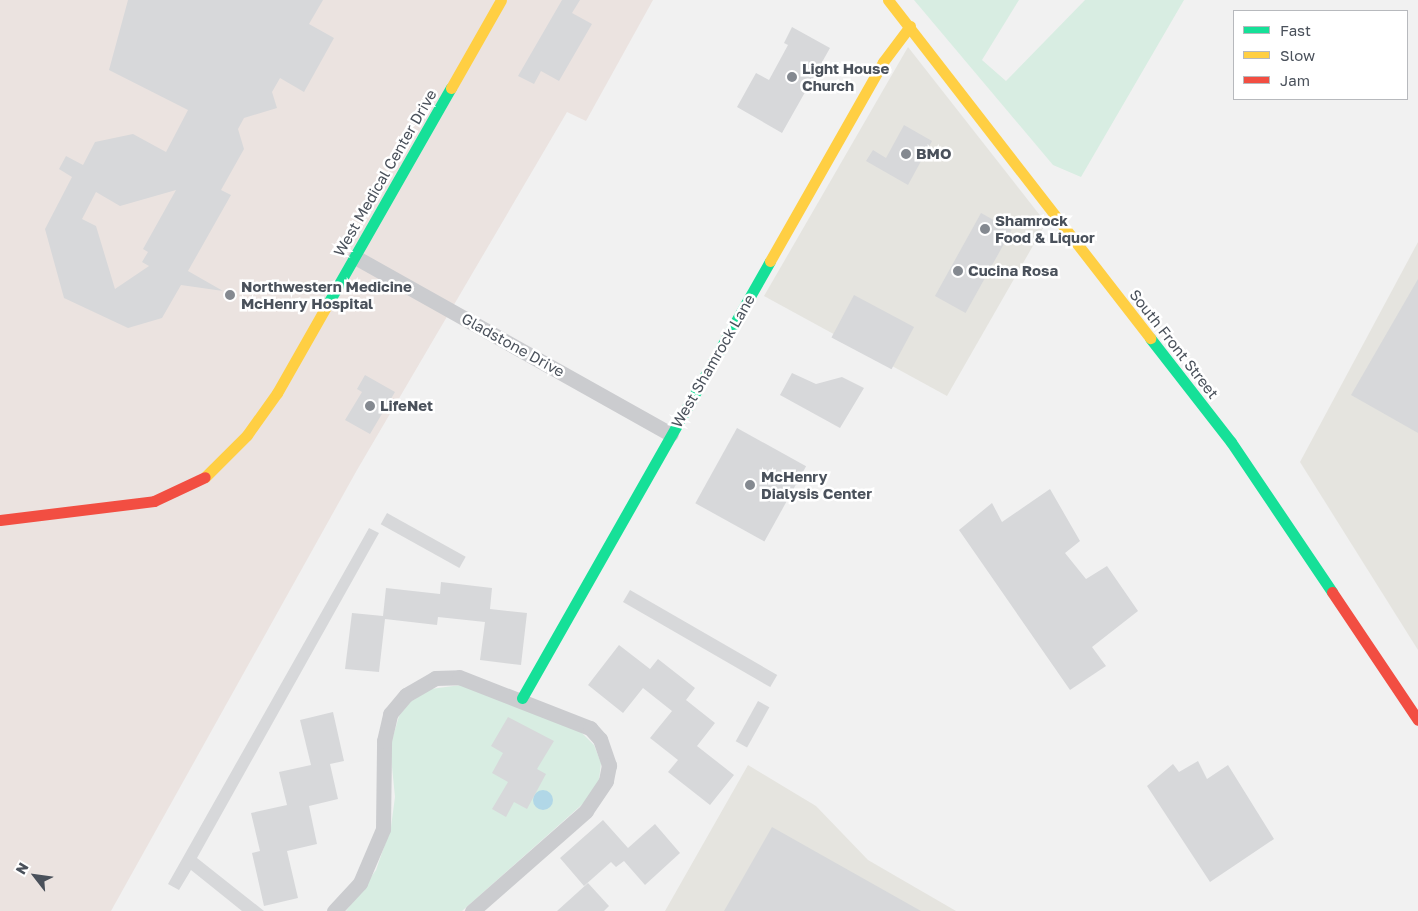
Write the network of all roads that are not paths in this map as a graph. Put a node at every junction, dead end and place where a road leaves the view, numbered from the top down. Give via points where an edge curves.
1 (501, 0) edge
2 (888, 0) edge
3 (910, 26) junction
4 (355, 257) junction
5 (672, 434) junction
6 (0, 520) edge
7 (522, 698) junction
8 (1418, 720) edge
9 (334, 911) edge
10 (472, 911) edge

1 - 4 street, West Medical Center Drive
2 - 3 street, South Front Street
3 - 5 street, West Shamrock Lane via 883,62
3 - 8 street, South Front Street via 1230,442
4 - 5 street, Gladstone Drive
4 - 6 street, West Medical Center Drive via 277,393 247,435 206,476 154,501
5 - 7 street, West Shamrock Lane
7 - 9 street via 459,677 435,678 406,695 390,714 384,741 383,829 375,857 360,883
7 - 10 street via 590,728 606,752 606,781 586,811

